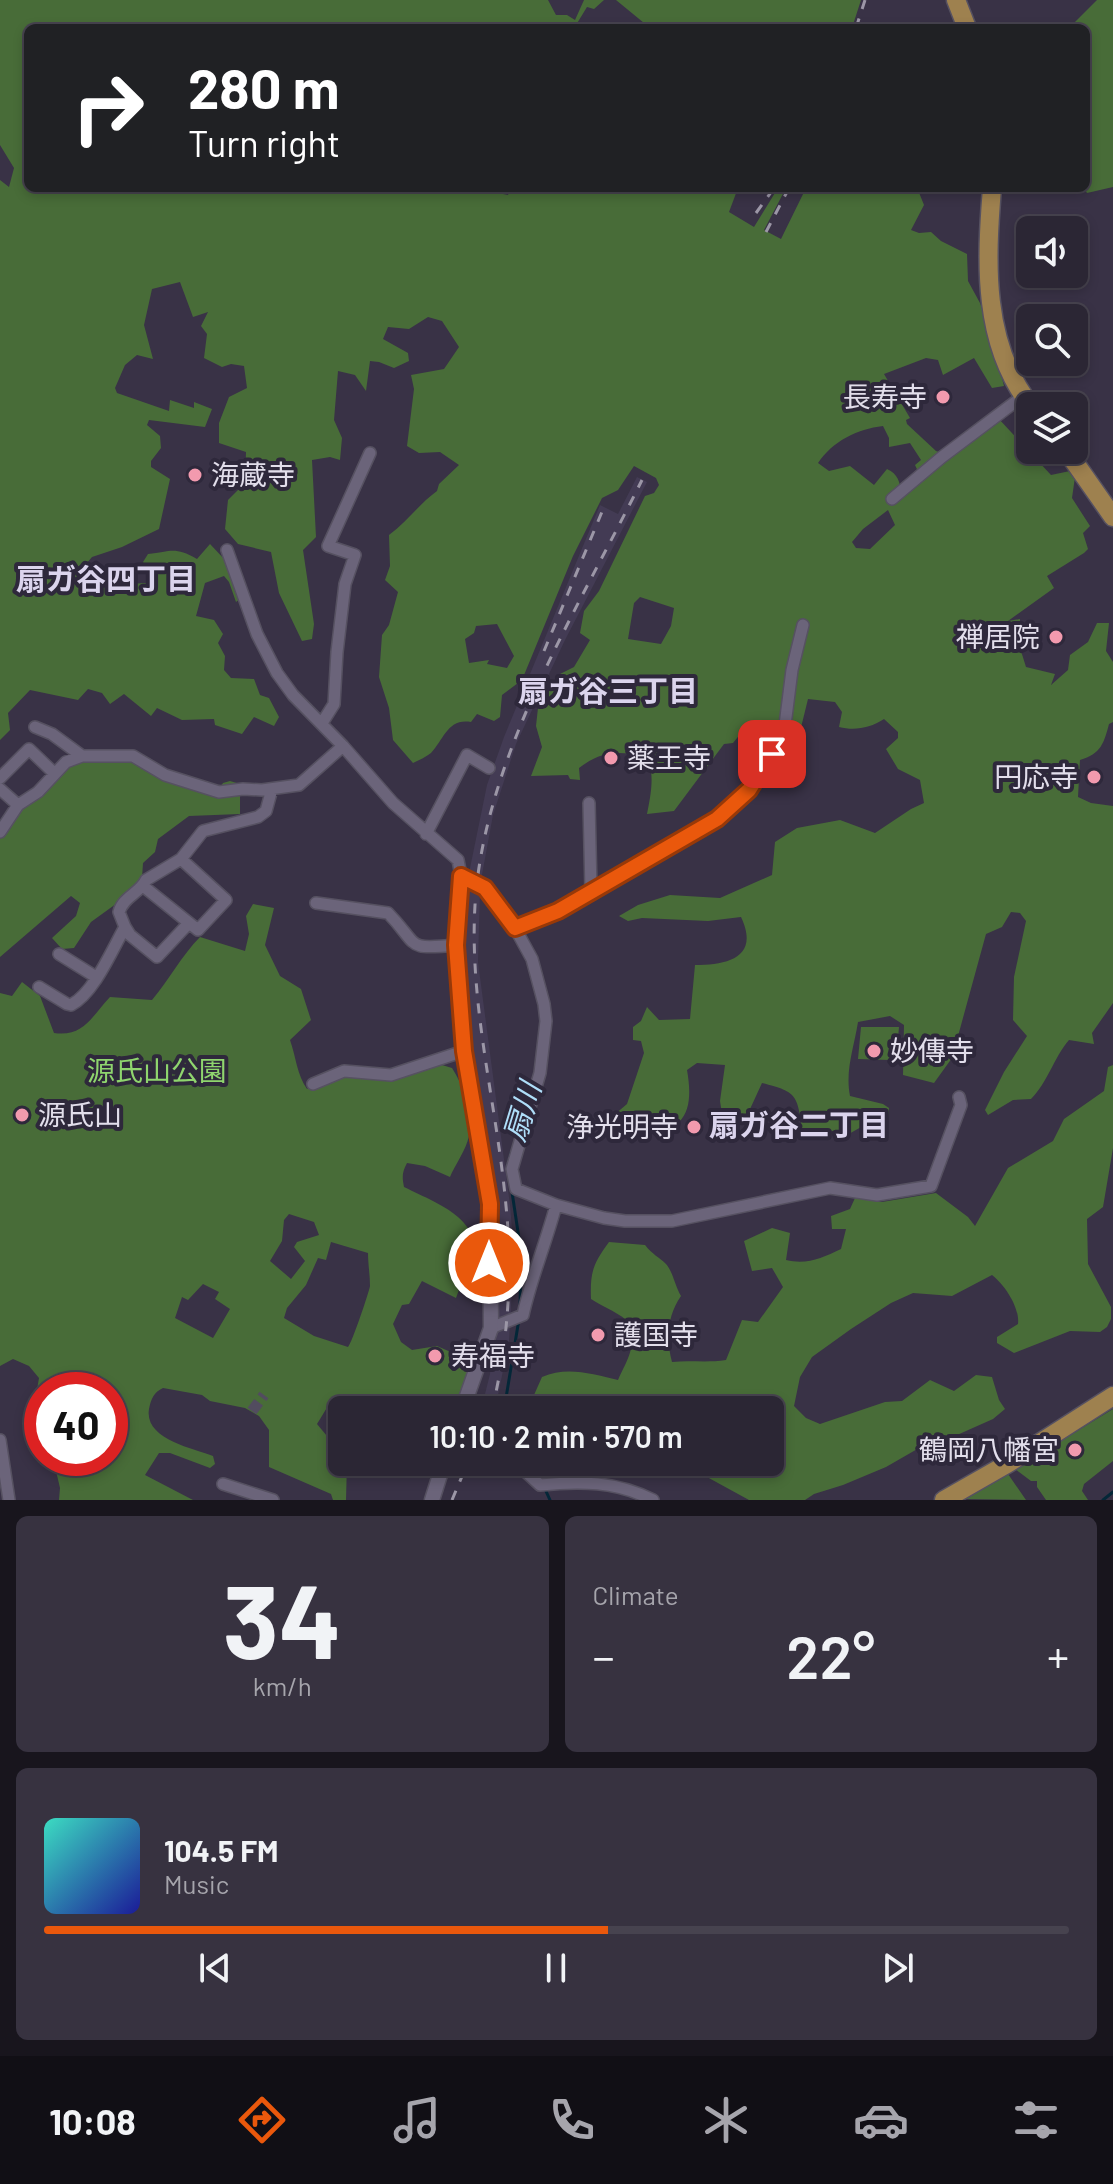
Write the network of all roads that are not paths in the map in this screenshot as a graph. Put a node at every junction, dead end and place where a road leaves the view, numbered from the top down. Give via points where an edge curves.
1 (956, 0) edge
2 (965, 24) edge
3 (992, 192) edge
4 (1022, 392) edge
5 (1016, 408) edge
6 (370, 453) dead end
7 (1076, 464) edge
8 (892, 499) dead end
9 (1113, 517) edge
10 (227, 550) dead end
11 (803, 625) dead end
12 (322, 723) junction
13 (35, 727) dead end
14 (343, 746) junction
15 (82, 756) junction
16 (489, 768) dead end
17 (54, 773) junction
18 (0, 778) edge
19 (0, 789) edge
20 (272, 789) junction
21 (589, 803) dead end
22 (18, 805) junction
23 (0, 832) edge
24 (426, 834) junction
25 (181, 859) junction
26 (461, 876) junction
27 (143, 886) junction
28 (591, 891) junction
29 (316, 903) dead end
30 (188, 924) junction
31 (125, 927) junction
32 (515, 928) junction
33 (456, 945) junction
34 (59, 954) dead end
35 (96, 977) junction
36 (39, 987) dead end
37 (464, 1051) junction
38 (313, 1084) dead end
39 (959, 1097) dead end
40 (556, 1205) junction
41 (491, 1328) junction
42 (467, 1396) edge
43 (1113, 1396) edge
44 (0, 1440) edge
45 (440, 1476) edge
46 (530, 1476) edge
47 (223, 1484) dead end
48 (9, 1500) edge
49 (273, 1500) edge
50 (432, 1500) edge
51 (653, 1500) edge
52 (944, 1500) edge

1 - 2 main road
3 - 4 main road via 992,317 1002,354
5 - 8 street via 942,457
6 - 12 street via 328,546 355,555 345,584 334,704
7 - 9 main road
10 - 12 street via 268,658 293,695
11 - 28 street via 785,725 749,790 717,819
12 - 14 street
13 - 15 street
14 - 20 street via 299,785
14 - 24 street
15 - 17 street
15 - 20 street via 133,756 209,791
16 - 24 street via 467,755
17 - 18 street via 29,749
17 - 22 street
19 - 22 street
20 - 25 street via 266,811 203,831
21 - 28 street
22 - 23 street
24 - 26 street via 458,860
25 - 27 street
25 - 30 street via 226,900 198,930
26 - 32 street via 485,888
26 - 33 street
27 - 30 street
27 - 31 street via 120,908
28 - 32 street
29 - 33 street via 388,913 421,948
30 - 31 street via 157,957
31 - 35 street
32 - 40 street via 532,959 546,1021 540,1073 512,1169 516,1189
33 - 37 street
34 - 35 street
35 - 36 street via 71,1005
37 - 38 street via 391,1075 344,1071
37 - 41 street via 490,1204
39 - 40 street via 961,1105 931,1186 877,1195 830,1188 672,1221 625,1221
40 - 41 street via 523,1315
41 - 42 street
43 - 52 main road
44 - 48 street
45 - 50 street
46 - 51 street via 540,1485 571,1481 620,1486
47 - 49 street

